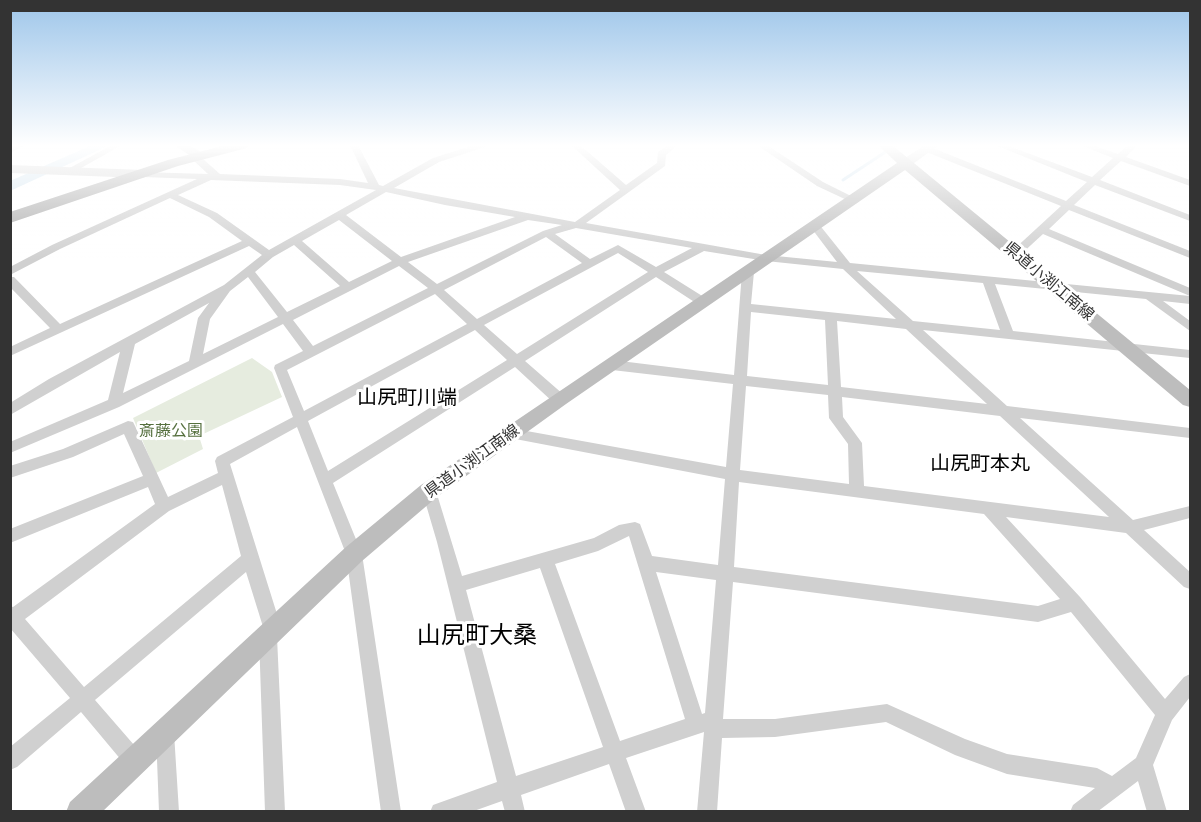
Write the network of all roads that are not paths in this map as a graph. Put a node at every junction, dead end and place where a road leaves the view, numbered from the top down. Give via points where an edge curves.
1 (115, 183) edge
2 (197, 183) edge
3 (349, 183) edge
4 (377, 183) edge
5 (389, 183) edge
6 (618, 183) edge
7 (635, 183) edge
8 (819, 183) edge
9 (876, 183) edge
10 (930, 183) edge
11 (1015, 183) edge
12 (1092, 183) edge
13 (1100, 183) edge
14 (380, 188) junction
15 (626, 190) junction
16 (171, 195) junction
17 (852, 200) junction
18 (1068, 206) junction
19 (339, 215) junction
20 (529, 216) junction
21 (10, 218) edge
22 (1191, 218) edge
23 (578, 224) junction
24 (814, 225) junction
25 (1043, 230) junction
26 (547, 233) junction
27 (295, 240) junction
28 (250, 241) junction
29 (703, 247) junction
30 (1015, 254) junction
31 (269, 255) junction
32 (1191, 255) edge
33 (766, 258) junction
34 (401, 261) junction
35 (589, 263) junction
36 (847, 267) junction
37 (10, 272) edge
38 (250, 272) junction
39 (656, 272) junction
40 (748, 272) junction
41 (10, 280) edge
42 (988, 280) junction
43 (1056, 286) junction
44 (348, 287) junction
45 (228, 288) junction
46 (436, 289) junction
47 (1191, 292) edge
48 (1148, 296) junction
49 (1191, 300) edge
50 (703, 302) junction
51 (748, 308) junction
52 (831, 316) junction
53 (287, 318) junction
54 (475, 323) junction
55 (911, 325) junction
56 (1191, 327) edge
57 (58, 329) junction
58 (1008, 335) junction
59 (129, 342) junction
60 (1128, 347) junction
61 (10, 352) edge
62 (311, 352) junction
63 (1191, 354) edge
64 (516, 360) junction
65 (612, 364) junction
66 (194, 365) junction
67 (741, 380) junction
68 (835, 391) junction
69 (559, 399) junction
70 (1191, 400) edge
71 (114, 403) junction
72 (10, 410) edge
73 (1004, 412) junction
74 (298, 419) junction
75 (1191, 432) edge
76 (510, 433) junction
77 (10, 448) edge
78 (10, 472) edge
79 (735, 475) junction
80 (227, 477) junction
81 (150, 480) junction
82 (325, 481) junction
83 (429, 491) junction
84 (857, 491) junction
85 (164, 506) junction
86 (988, 508) junction
87 (1191, 512) edge
88 (1131, 527) junction
89 (10, 536) edge
90 (354, 554) junction
91 (250, 559) junction
92 (545, 559) junction
93 (646, 562) junction
94 (727, 572) junction
95 (1191, 582) edge
96 (456, 585) junction
97 (1074, 603) junction
98 (11, 617) edge
99 (270, 633) junction
100 (1191, 683) edge
101 (84, 698) junction
102 (1165, 713) junction
103 (708, 724) junction
104 (165, 732) junction
105 (615, 752) junction
106 (10, 760) edge
107 (134, 760) junction
108 (1143, 765) junction
109 (509, 787) junction
110 (1113, 787) junction
111 (80, 812) edge
112 (169, 812) edge
113 (275, 812) edge
114 (391, 812) edge
115 (440, 812) edge
116 (515, 812) edge
117 (636, 812) edge
118 (707, 812) edge
119 (1080, 812) edge
120 (1157, 812) edge

1 - 21 main road
2 - 16 street
3 - 14 street
4 - 14 street
5 - 14 street
6 - 15 street
7 - 15 street
8 - 17 street
9 - 17 main road, 県道小渕江南線
10 - 30 main road, 県道小渕江南線
11 - 18 street
12 - 18 street
13 - 22 street
14 - 19 street
14 - 20 street
15 - 23 street
16 - 28 street via 213,215
16 - 37 street
17 - 24 main road, 県道小渕江南線
18 - 25 street
18 - 32 street
19 - 27 street
19 - 34 street
20 - 23 street
20 - 34 street
23 - 26 street
23 - 29 street
24 - 33 main road, 県道小渕江南線
24 - 36 street
25 - 30 street
25 - 47 street
26 - 35 street
26 - 46 street
27 - 31 street
27 - 44 street
28 - 31 street
28 - 57 street
29 - 33 street
29 - 39 street
30 - 43 main road, 県道小渕江南線
31 - 38 street
33 - 36 street
33 - 40 main road, 県道小渕江南線
34 - 44 street
34 - 46 street
35 - 39 street via 618,248
35 - 54 street
36 - 42 street
36 - 55 street
38 - 45 street
38 - 53 street
39 - 50 street
39 - 64 street
40 - 50 main road, 県道小渕江南線
40 - 51 street
41 - 57 street
42 - 43 street
42 - 58 street
43 - 48 street
43 - 60 main road, 県道小渕江南線
44 - 53 street
45 - 59 street
45 - 66 street via 204,318
46 - 54 street
46 - 62 street
48 - 49 street
48 - 56 street
50 - 65 main road, 県道小渕江南線
51 - 52 street
51 - 67 street
52 - 55 street
52 - 68 street
53 - 62 street
53 - 66 street
54 - 64 street
54 - 74 street
55 - 58 street
55 - 73 street
57 - 61 street
58 - 60 street
59 - 71 street
59 - 72 street
60 - 63 street
60 - 70 main road, 県道小渕江南線
62 - 74 street via 280,368
64 - 69 street
64 - 82 street
65 - 67 street
65 - 69 main road, 県道小渕江南線
66 - 71 street
67 - 68 street
67 - 79 street
68 - 73 street
68 - 84 street via 836,418 855,443
69 - 76 main road, 県道小渕江南線
71 - 77 street
73 - 75 street
73 - 88 street
74 - 80 street via 222,461
74 - 82 street
76 - 79 street
76 - 83 main road, 県道小渕江南線
78 - 81 street via 68,453 128,426
79 - 84 street
79 - 94 street
80 - 85 street
80 - 91 street
81 - 85 street
81 - 89 street
82 - 90 street
83 - 90 main road, 県道小渕江南線
83 - 96 street
84 - 86 street
85 - 98 street
86 - 88 street
86 - 97 street
87 - 88 street
88 - 95 street
90 - 99 main road, 県道小渕江南線
90 - 114 street
91 - 99 street
91 - 101 street
92 - 93 street via 635,529
92 - 96 street
92 - 105 street
93 - 94 street
93 - 103 street
94 - 97 street via 1038,614
94 - 103 street
96 - 109 street
97 - 102 street
98 - 101 street
99 - 104 main road, 県道小渕江南線
99 - 113 street
100 - 102 street
101 - 106 street
101 - 107 street
102 - 108 street
103 - 105 street
103 - 110 street via 775,728 887,713 1007,764 1097,778
103 - 118 street
104 - 107 main road, 県道小渕江南線
104 - 112 street
105 - 109 street
105 - 117 street
107 - 111 main road, 県道小渕江南線
108 - 110 street
108 - 120 street
109 - 115 street
109 - 116 street
110 - 119 street

